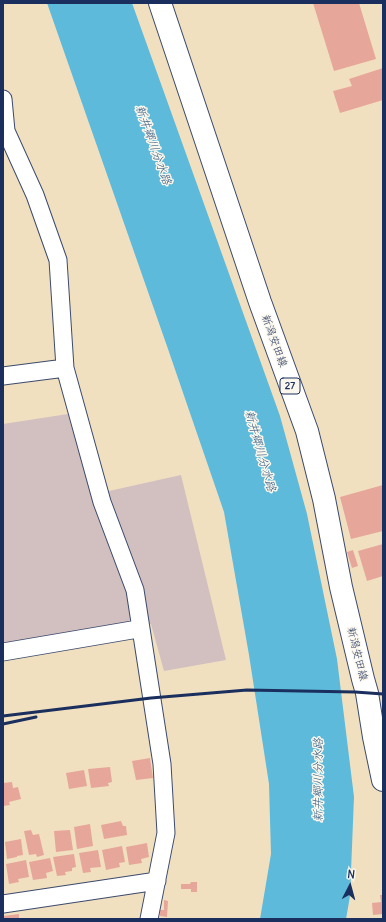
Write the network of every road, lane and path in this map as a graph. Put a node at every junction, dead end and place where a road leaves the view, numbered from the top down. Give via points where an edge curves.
1 (160, 3) edge
2 (3, 99) edge
3 (4, 132) edge
4 (65, 368) junction
5 (3, 376) edge
6 (141, 630) junction
7 (3, 652) edge
8 (383, 780) edge
9 (156, 881) junction
10 (3, 904) edge
11 (149, 919) edge

1 - 8 main road, 新潟安田線 / 27 via 260,302 307,431 367,693
2 - 3 street
3 - 4 street via 35,195 58,260
4 - 5 street
4 - 6 street via 102,502 135,590
6 - 7 street
6 - 9 street via 162,764 166,833
9 - 10 street
9 - 11 street

